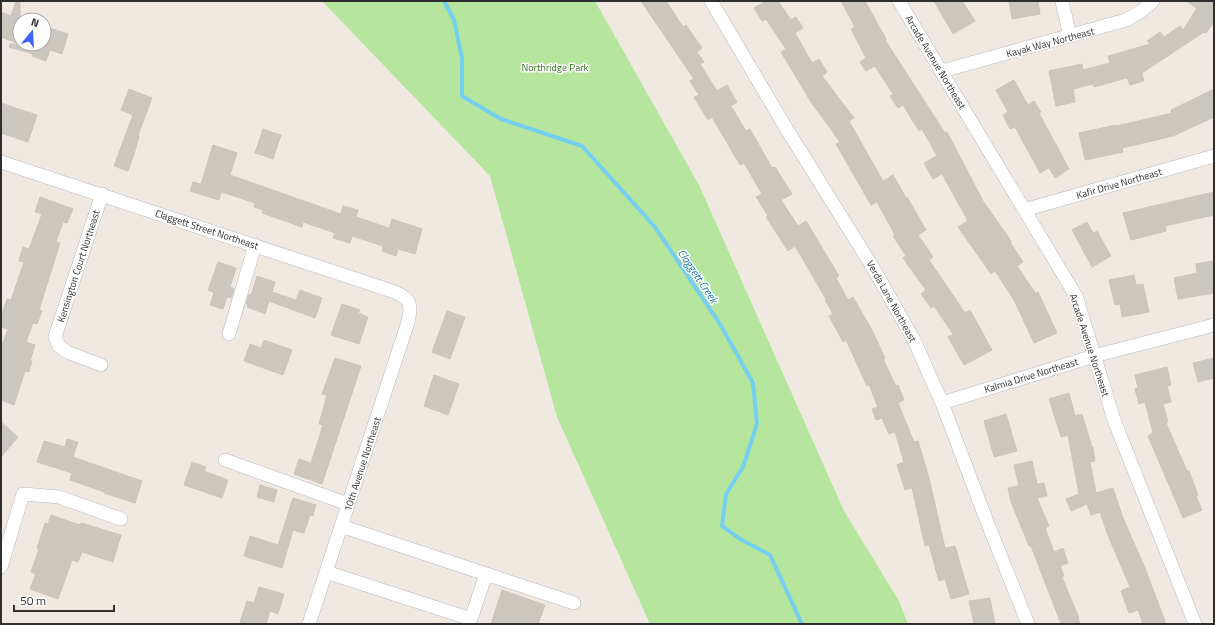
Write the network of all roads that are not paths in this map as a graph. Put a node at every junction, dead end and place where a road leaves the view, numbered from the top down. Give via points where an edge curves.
1 (711, 1) edge
2 (899, 1) edge
3 (1062, 1) edge
4 (1153, 1) edge
5 (1070, 36) junction
6 (942, 72) junction
7 (1214, 156) edge
8 (1, 162) edge
9 (102, 194) junction
10 (1024, 210) junction
11 (255, 245) junction
12 (410, 303) joint
13 (1214, 325) edge
14 (229, 334) dead end
15 (1094, 356) junction
16 (101, 364) dead end
17 (942, 402) junction
18 (225, 460) dead end
19 (348, 504) junction
20 (121, 519) dead end
21 (341, 526) junction
22 (1, 567) edge
23 (326, 572) junction
24 (486, 574) junction
25 (574, 603) dead end
26 (311, 624) edge
27 (1028, 624) edge
28 (1195, 624) edge

1 - 17 street, Verda Lane Northeast via 894,303
2 - 6 street, Arcade Avenue Northeast
3 - 5 street
4 - 5 street, Kayak Way Northeast via 1126,20
5 - 6 street, Kayak Way Northeast
6 - 10 street, Arcade Avenue Northeast
7 - 10 street, Kafir Drive Northeast
8 - 9 street, Claggett Street Northeast
9 - 11 street, Claggett Street Northeast
9 - 16 street, Kensington Court Northeast via 55,337 59,346 67,352
10 - 15 street, Arcade Avenue Northeast via 1076,296
11 - 12 street, Claggett Street Northeast via 395,292 404,296
11 - 14 street
12 - 19 street, 10th Avenue Northeast via 408,322
13 - 15 street, Kalmia Drive Northeast
15 - 17 street, Kalmia Drive Northeast
15 - 28 street, Arcade Avenue Northeast via 1114,420
17 - 27 street, Verda Lane Northeast
18 - 19 street
19 - 21 street, 10th Avenue Northeast
20 - 22 street via 59,497 23,494
21 - 23 street, 10th Avenue Northeast
21 - 24 street
23 - 24 street via 471,619
23 - 26 street, 10th Avenue Northeast
24 - 25 street

